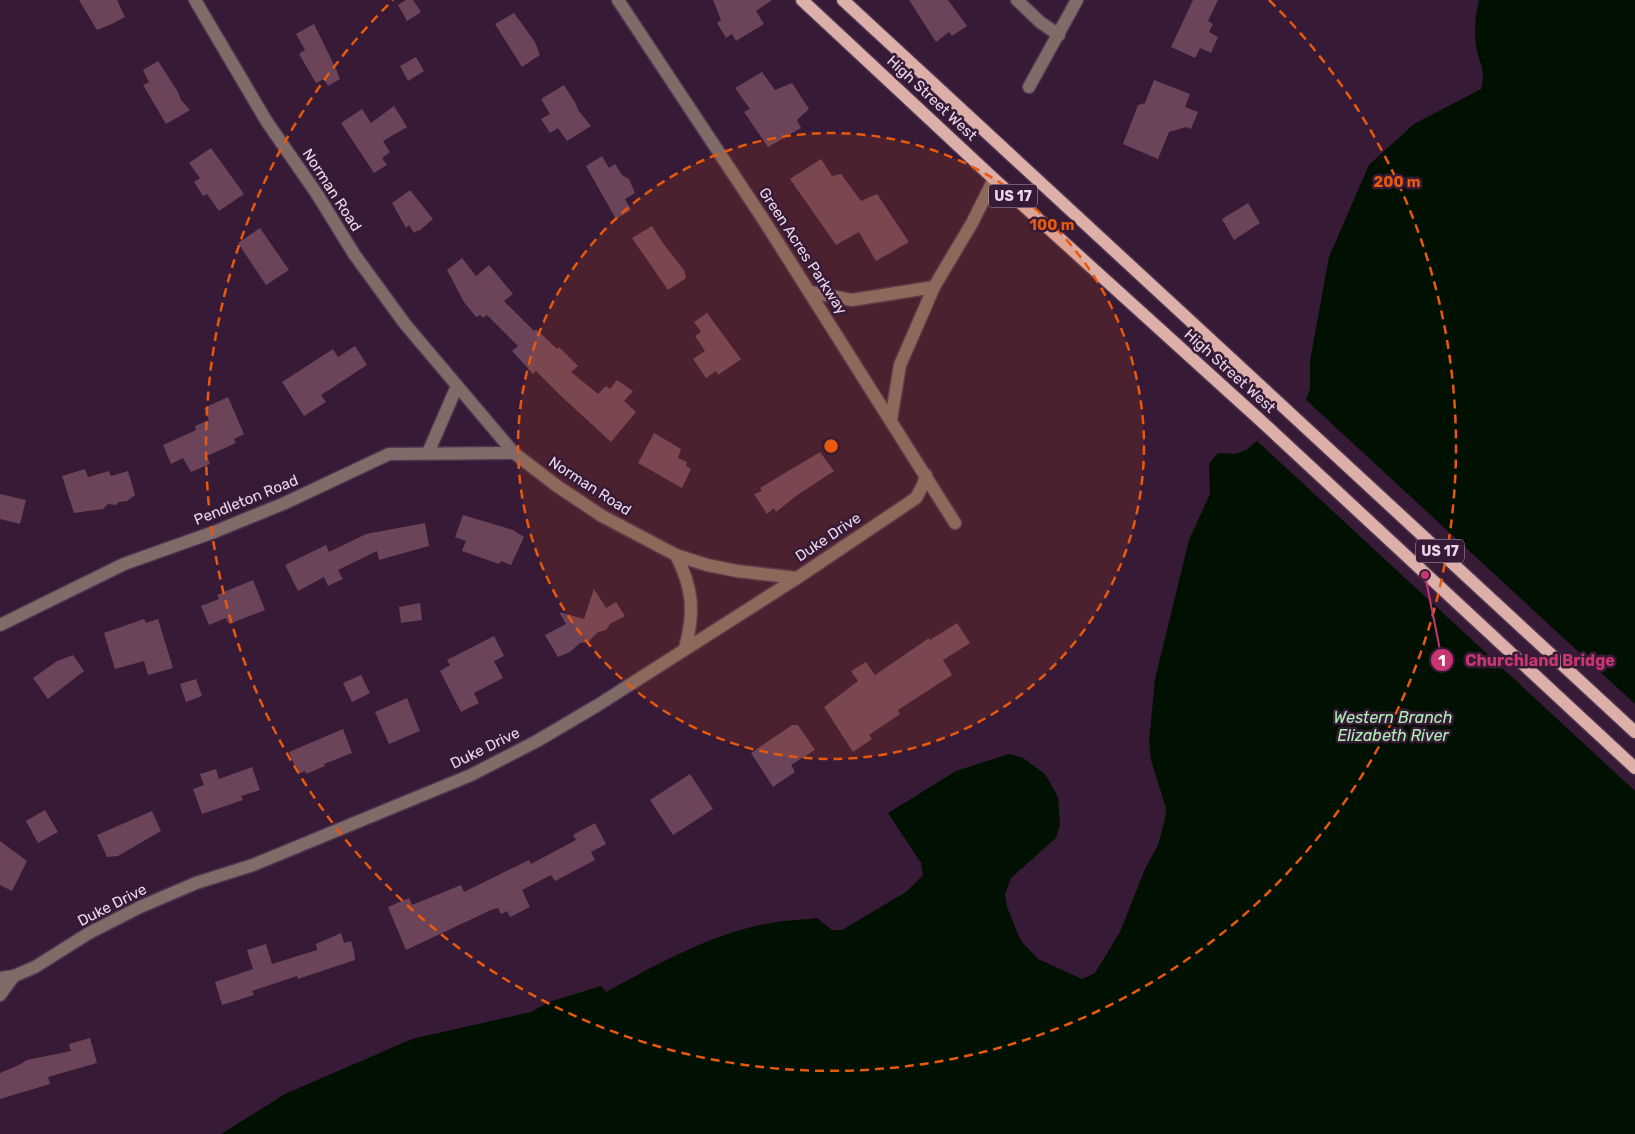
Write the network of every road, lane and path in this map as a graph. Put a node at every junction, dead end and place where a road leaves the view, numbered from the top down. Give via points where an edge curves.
1 (195, 0) edge
2 (618, 0) edge
3 (802, 0) edge
4 (843, 0) edge
5 (1017, 0) edge
6 (1077, 0) edge
7 (1059, 35) junction
8 (1029, 87) dead end
9 (994, 179) junction
10 (934, 288) junction
11 (810, 292) junction
12 (457, 386) junction
13 (890, 420) junction
14 (428, 453) junction
15 (514, 453) junction
16 (926, 475) junction
17 (955, 523) dead end
18 (676, 555) junction
19 (797, 578) junction
20 (0, 625) edge
21 (685, 648) junction
22 (1635, 732) edge
23 (1635, 768) edge
24 (14, 976) junction
25 (0, 978) edge
26 (0, 995) edge

1 - 12 street, Norman Road via 267,122 354,254 405,324
2 - 11 street, Green Acres Parkway
3 - 9 main road, High Street West / US 17
4 - 22 main road, High Street West / US 17
5 - 7 street
6 - 7 street
7 - 8 street
9 - 10 street
9 - 23 main road, High Street West / US 17
10 - 11 street via 852,300
10 - 13 street via 900,365
11 - 13 street, Green Acres Parkway
12 - 14 street
12 - 15 street, Norman Road
13 - 16 street, Green Acres Parkway
14 - 15 street, Pendleton Road
14 - 20 street, Pendleton Road via 389,454 285,503 124,564
15 - 18 street, Norman Road via 602,516
16 - 17 street, Green Acres Parkway
16 - 19 street, Duke Drive via 916,498
18 - 19 street, Norman Road via 737,571
18 - 21 street via 690,589 692,610
19 - 21 street, Duke Drive
21 - 24 street, Duke Drive via 598,705 471,775 253,865 196,883 140,906
24 - 25 street, Duke Drive
24 - 26 street, Duke Drive

